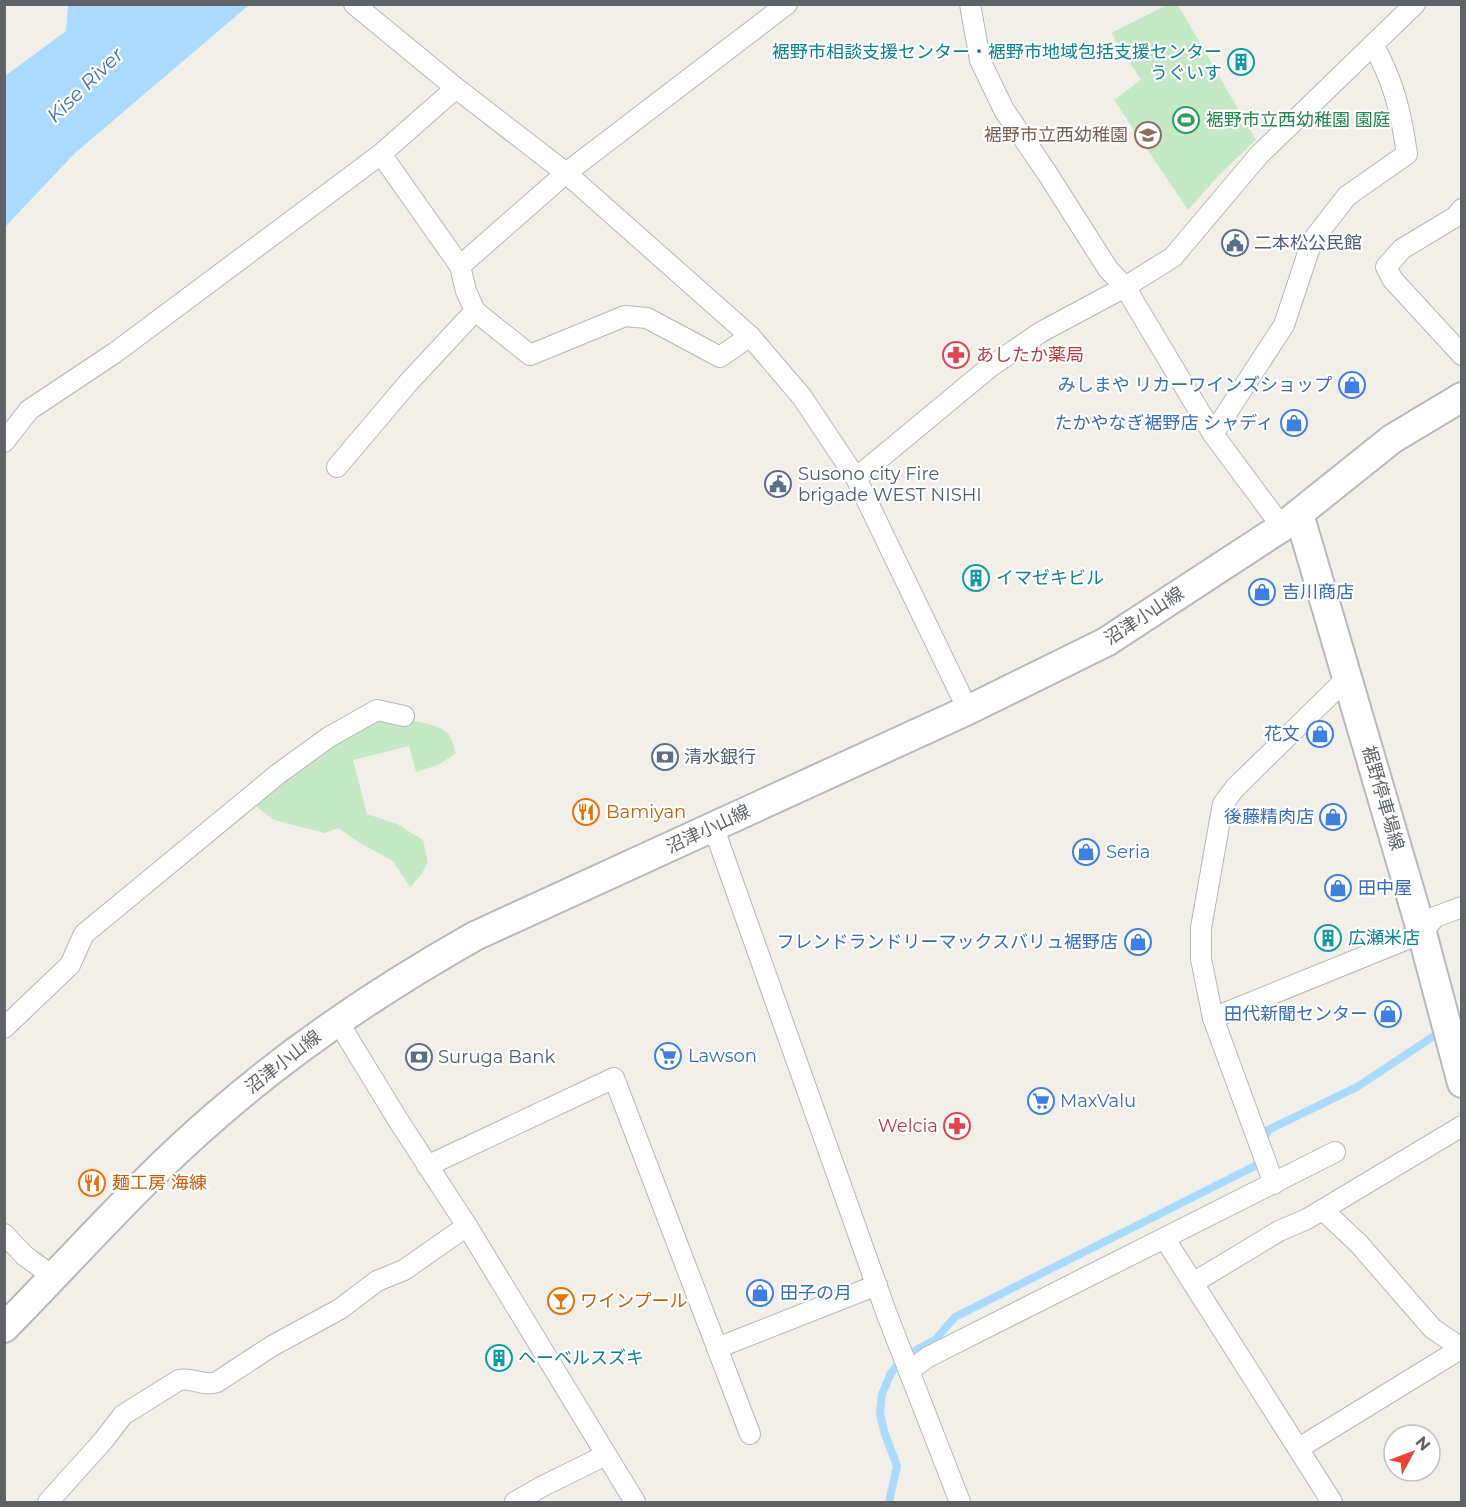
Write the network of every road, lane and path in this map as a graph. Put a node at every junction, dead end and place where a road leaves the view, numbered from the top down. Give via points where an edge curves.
1 (354, 4) edge
2 (787, 4) edge
3 (970, 4) edge
4 (1415, 4) edge
5 (1374, 46) junction
6 (456, 88) junction
7 (381, 154) junction
8 (566, 173) junction
9 (1461, 208) edge
10 (460, 266) junction
11 (1125, 287) junction
12 (475, 311) junction
13 (750, 336) junction
14 (1461, 356) edge
15 (1461, 397) edge
16 (1213, 434) junction
17 (4, 442) edge
18 (337, 467) dead end
19 (856, 478) junction
20 (1290, 520) junction
21 (1347, 678) junction
22 (968, 710) junction
23 (404, 716) dead end
24 (713, 826) junction
25 (1461, 907) edge
26 (1422, 933) junction
27 (1213, 1018) junction
28 (337, 1020) junction
29 (4, 1028) edge
30 (1461, 1083) edge
31 (1461, 1126) edge
32 (1335, 1152) dead end
33 (427, 1166) junction
34 (1274, 1184) junction
35 (1323, 1210) junction
36 (467, 1226) junction
37 (4, 1234) edge
38 (1165, 1239) junction
39 (54, 1277) junction
40 (1194, 1283) junction
41 (877, 1285) junction
42 (4, 1328) edge
43 (717, 1348) junction
44 (1461, 1348) edge
45 (909, 1371) junction
46 (750, 1434) dead end
47 (1299, 1448) junction
48 (606, 1455) junction
49 (543, 1494) edge
50 (48, 1503) edge
51 (515, 1503) edge
52 (635, 1503) edge
53 (960, 1503) edge
54 (1332, 1503) edge

1 - 6 street
2 - 8 street
3 - 11 street via 980,60 1004,110 1108,269
4 - 5 street
5 - 11 street via 1259,155 1173,257
5 - 16 street via 1388,71 1401,114 1407,154 1347,196 1312,241 1284,325
6 - 7 street
6 - 8 street
7 - 10 street
7 - 17 street via 116,352 29,410
8 - 10 street
8 - 13 street
9 - 14 street via 1455,217 1402,249 1386,267 1393,280
10 - 12 street
11 - 16 street
11 - 19 street via 1041,332 990,367
12 - 13 street via 530,355 625,316 647,318 720,357
12 - 18 street
13 - 19 street via 802,397
15 - 20 main road, 沼津小山線 via 1392,439
16 - 20 street
19 - 22 street
20 - 21 main road, 裾野停車場線
20 - 22 main road, 沼津小山線 via 1106,642
21 - 26 main road, 裾野停車場線
21 - 27 street via 1223,804 1201,928 1201,959
22 - 24 main road, 沼津小山線
23 - 29 street via 377,710 367,714 278,774 84,934 70,965
24 - 28 main road, 沼津小山線 via 475,936
24 - 41 street
25 - 26 street via 1436,917
26 - 27 street
26 - 30 main road, 裾野停車場線
27 - 34 street
28 - 33 street
28 - 39 main road, 沼津小山線 via 216,1115
31 - 35 street
32 - 34 street
33 - 36 street
33 - 43 street via 614,1078
34 - 38 street
35 - 40 street via 1278,1232
35 - 44 street via 1359,1244 1432,1328
36 - 48 street
36 - 50 street via 404,1270 377,1281 340,1309 217,1382 208,1385 188,1378 179,1380 123,1415
37 - 39 street
38 - 40 street
38 - 45 street via 928,1357
39 - 42 main road, 沼津小山線
40 - 47 street
41 - 43 street
41 - 45 street
43 - 46 street
44 - 47 street
45 - 53 street
47 - 54 street
48 - 49 street
48 - 52 street
49 - 51 street

